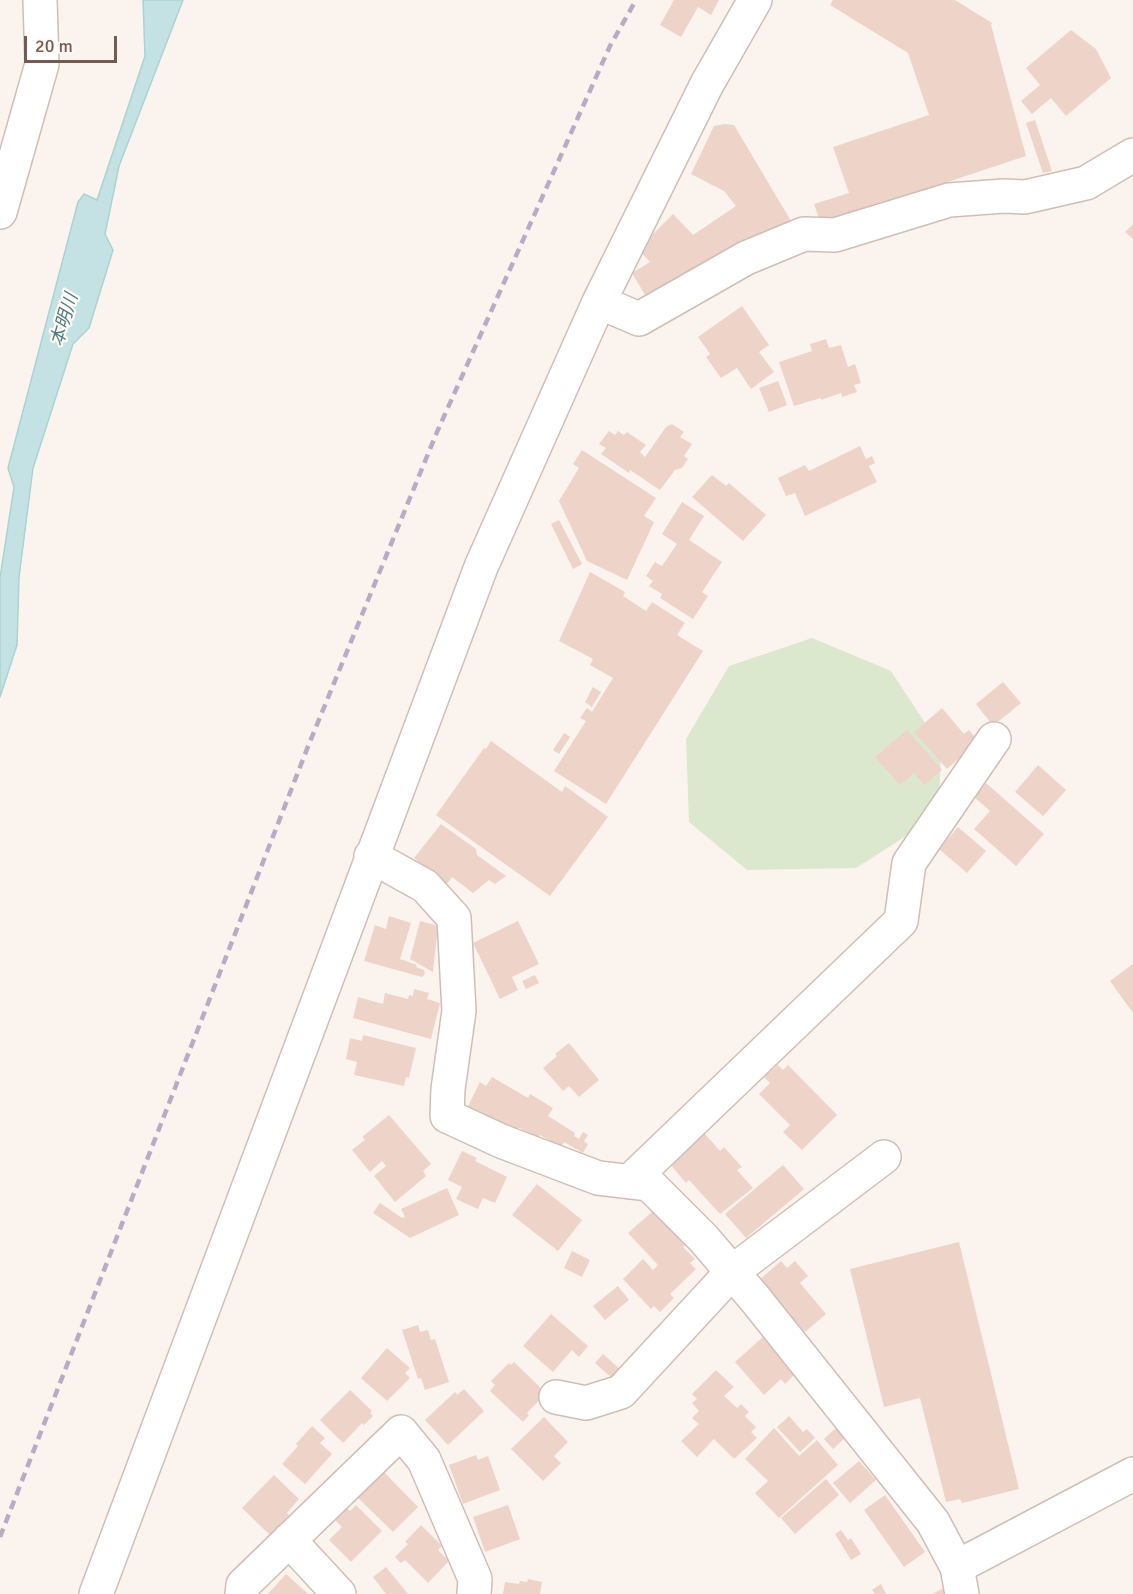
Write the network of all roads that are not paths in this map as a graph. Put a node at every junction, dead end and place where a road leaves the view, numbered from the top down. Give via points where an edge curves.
1 (40, 0) edge
2 (755, 0) edge
3 (1133, 155) edge
4 (0, 212) edge
5 (599, 302) junction
6 (994, 739) dead end
7 (371, 856) junction
8 (884, 1157) dead end
9 (629, 1182) junction
10 (732, 1272) junction
11 (556, 1397) dead end
12 (1133, 1474) edge
13 (289, 1540) junction
14 (959, 1581) edge
15 (96, 1594) edge
16 (242, 1594) edge
17 (339, 1594) edge
18 (474, 1594) edge

1 - 4 street via 42,64
2 - 5 street via 707,84
3 - 5 street via 1086,183 1025,197 948,200 834,234 804,234 746,258 639,320
5 - 7 street via 481,567
6 - 9 street via 909,863 901,921
7 - 9 street via 425,886 454,918 459,1011 447,1089 447,1116 598,1178
7 - 15 street
8 - 10 street
9 - 10 street via 649,1184
10 - 11 street via 621,1392 586,1402
10 - 14 street via 933,1522
12 - 14 street
13 - 16 street via 243,1586
13 - 17 street
13 - 18 street via 401,1432 424,1460 475,1579

